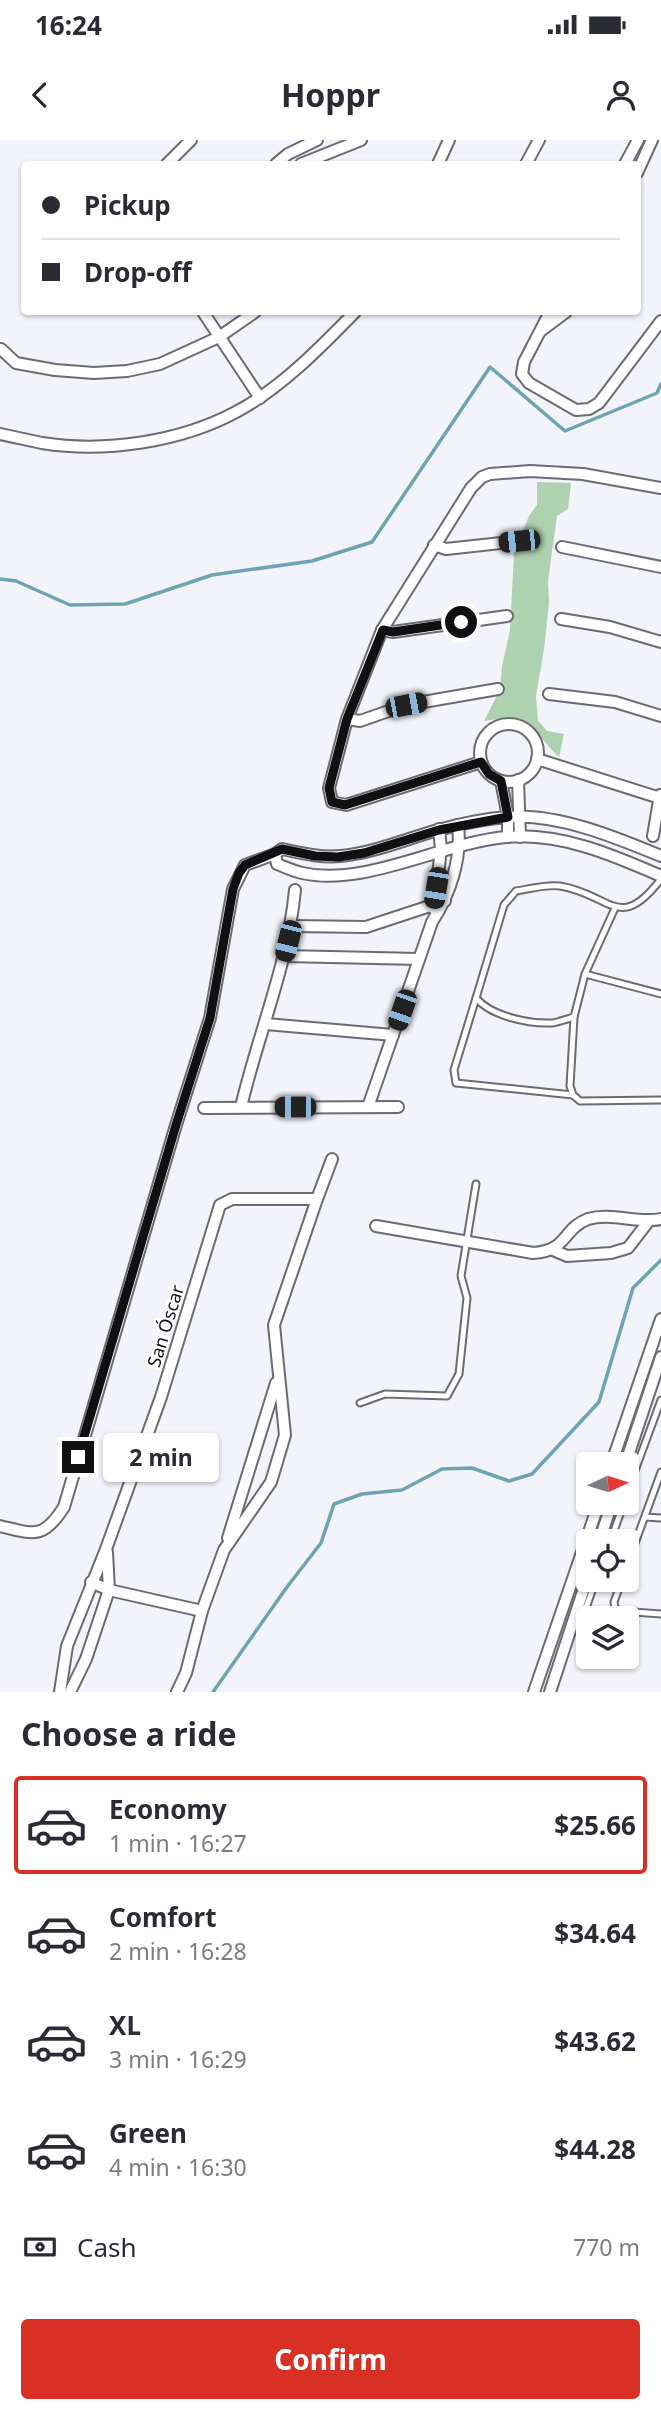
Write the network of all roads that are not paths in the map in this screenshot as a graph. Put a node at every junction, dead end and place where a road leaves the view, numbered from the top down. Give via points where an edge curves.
1 (191, 140) edge
2 (317, 140) edge
3 (361, 140) edge
4 (449, 140) edge
5 (539, 140) edge
6 (638, 140) edge
7 (652, 140) edge
8 (347, 142) edge
9 (170, 161) edge
10 (280, 161) edge
11 (307, 161) edge
12 (439, 161) edge
13 (528, 161) edge
14 (627, 161) edge
15 (641, 164) edge
16 (205, 315) edge
17 (251, 315) edge
18 (352, 315) edge
19 (548, 315) edge
20 (562, 315) edge
21 (661, 321) edge
22 (540, 332) junction
23 (219, 337) junction
24 (1, 349) edge
25 (260, 398) junction
26 (0, 433) edge
27 (661, 488) edge
28 (519, 541) dead end
29 (434, 545) junction
30 (562, 547) dead end
31 (661, 566) edge
32 (507, 616) dead end
33 (561, 619) dead end
34 (383, 630) junction
35 (661, 642) edge
36 (498, 689) dead end
37 (549, 694) dead end
38 (661, 716) edge
39 (347, 719) junction
40 (537, 760) junction
41 (481, 762) junction
42 (518, 780) junction
43 (501, 781) junction
44 (660, 795) edge
45 (508, 817) junction
46 (520, 818) junction
47 (458, 825) junction
48 (439, 830) junction
49 (653, 836) dead end
50 (508, 837) junction
51 (520, 837) junction
52 (460, 845) junction
53 (441, 849) junction
54 (275, 854) junction
55 (661, 856) edge
56 (661, 878) edge
57 (295, 890) dead end
58 (440, 902) junction
59 (615, 908) junction
60 (292, 926) junction
61 (285, 956) junction
62 (419, 959) junction
63 (585, 974) junction
64 (661, 994) edge
65 (475, 998) junction
66 (574, 1017) junction
67 (266, 1024) junction
68 (393, 1035) junction
69 (573, 1095) junction
70 (661, 1100) edge
71 (368, 1107) junction
72 (398, 1107) dead end
73 (204, 1108) dead end
74 (241, 1108) junction
75 (332, 1159) dead end
76 (475, 1184) dead end
77 (317, 1199) junction
78 (661, 1219) edge
79 (648, 1222) junction
80 (376, 1226) dead end
81 (465, 1241) junction
82 (553, 1250) junction
83 (661, 1319) edge
84 (658, 1333) edge
85 (661, 1357) edge
86 (278, 1377) junction
87 (661, 1400) edge
88 (360, 1403) dead end
89 (616, 1452) edge
90 (629, 1452) edge
91 (639, 1460) edge
92 (661, 1472) edge
93 (595, 1516) joint
94 (611, 1516) edge
95 (615, 1516) edge
96 (645, 1517) junction
97 (661, 1518) edge
98 (611, 1522) junction
99 (0, 1527) edge
100 (607, 1529) edge
101 (611, 1529) edge
102 (639, 1533) edge
103 (106, 1549) junction
104 (224, 1550) junction
105 (91, 1582) junction
106 (109, 1590) junction
107 (583, 1592) edge
108 (592, 1592) edge
109 (618, 1592) edge
110 (202, 1611) junction
111 (661, 1614) edge
112 (565, 1645) junction
113 (60, 1692) edge
114 (70, 1692) edge
115 (177, 1692) edge
116 (534, 1692) edge
117 (550, 1692) edge

1 - 9 street
2 - 10 street
3 - 8 street
4 - 12 street
5 - 13 street
6 - 14 street
7 - 15 street
8 - 11 street
16 - 23 street
17 - 23 street
18 - 25 street
19 - 22 street
20 - 22 street
21 - 22 street via 599,403 589,409 576,410 529,383 522,374
23 - 24 street via 160,363 94,373 16,363
23 - 25 street
25 - 26 street via 186,433 143,442 81,446
27 - 29 street via 572,473 490,474 471,488
28 - 29 street via 446,549
29 - 34 street
30 - 31 street
32 - 34 street
33 - 35 street
34 - 39 street
36 - 39 street via 406,705 360,721
37 - 38 street via 615,702
39 - 41 street via 329,788 332,802 338,805
40 - 41 street via 534,737 515,724 504,724 483,739
40 - 42 street
40 - 44 street
41 - 43 street
42 - 43 street
42 - 46 street
43 - 45 street
44 - 49 street
45 - 46 street
45 - 47 street
45 - 50 street
46 - 51 street
46 - 55 street via 554,821 611,836
47 - 48 street
47 - 52 street
48 - 53 street
48 - 54 street via 338,857 282,849
50 - 51 street
50 - 52 street
51 - 56 street via 605,851
52 - 53 street
52 - 58 street
53 - 54 street via 375,869 316,875 277,864
53 - 58 street
54 - 99 street via 245,865 233,889 210,1018 64,1507 43,1531
56 - 59 lane via 635,906
57 - 60 street
58 - 60 street via 366,927
58 - 62 street
59 - 63 lane
59 - 65 lane via 596,896 558,885 516,891 504,905
60 - 61 street
61 - 62 street
61 - 67 street
62 - 68 street
63 - 64 lane
63 - 66 lane
65 - 66 lane via 485,1008 525,1020 554,1023
65 - 69 lane via 454,1070 456,1083
66 - 69 lane
67 - 68 street
67 - 74 street
68 - 71 street
69 - 70 lane via 580,1101
71 - 72 street
71 - 74 street
73 - 74 street
75 - 77 street
76 - 81 lane
77 - 86 street via 274,1325
77 - 103 street, San Óscar via 232,1199 220,1205 161,1397
78 - 79 street
79 - 82 street via 601,1216 586,1220
79 - 82 street via 628,1248 567,1256
80 - 81 street
81 - 82 street via 533,1253
81 - 88 lane via 461,1276 467,1298 459,1374 447,1396 384,1394
83 - 84 street
84 - 89 street
85 - 90 street
86 - 104 street
86 - 104 street via 285,1435 271,1482
87 - 91 lane
92 - 96 lane
93 - 98 street
93 - 116 street
94 - 98 street
95 - 98 lane
96 - 97 lane
96 - 102 lane
98 - 100 street
98 - 101 lane
103 - 105 street, San Óscar
103 - 106 street, San Óscar
104 - 110 street
105 - 106 street
105 - 113 street, San Óscar via 67,1646
106 - 110 street
106 - 114 street, San Óscar
107 - 112 street
108 - 112 lane
109 - 111 lane via 614,1602 620,1611
110 - 115 street
112 - 117 street

